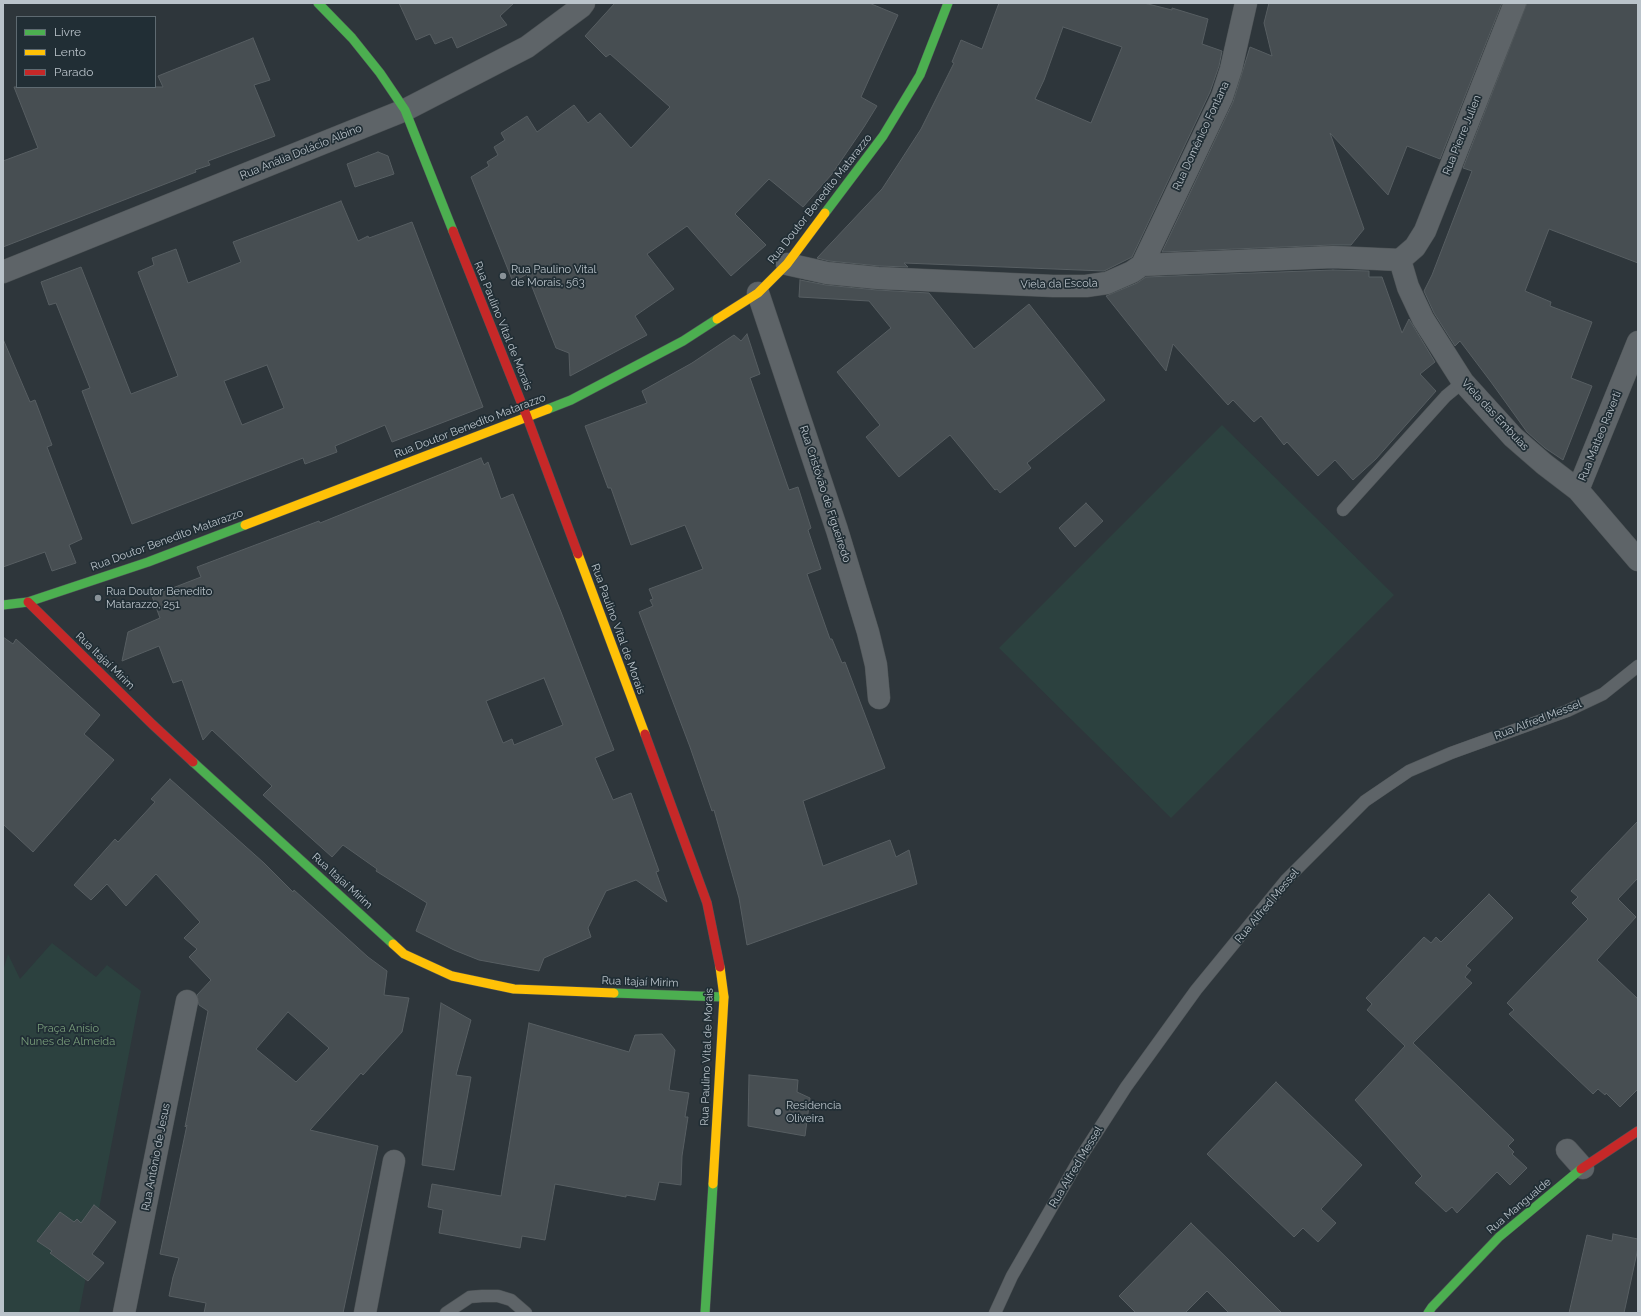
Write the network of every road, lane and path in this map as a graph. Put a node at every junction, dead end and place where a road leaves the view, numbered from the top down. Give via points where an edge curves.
1 (318, 3) edge
2 (584, 3) edge
3 (948, 3) edge
4 (1246, 3) edge
5 (1515, 3) edge
6 (405, 110) junction
7 (1400, 260) junction
8 (787, 264) junction
9 (1142, 265) junction
10 (3, 272) edge
11 (758, 293) junction
12 (1638, 342) edge
13 (1463, 382) junction
14 (527, 417) junction
15 (1578, 490) junction
16 (1343, 510) dead end
17 (1638, 560) edge
18 (28, 602) junction
19 (3, 605) edge
20 (1638, 666) edge
21 (879, 698) dead end
22 (724, 997) junction
23 (187, 1001) dead end
24 (1638, 1131) edge
25 (1567, 1150) dead end
26 (394, 1161) dead end
27 (1583, 1168) junction
28 (124, 1313) edge
29 (365, 1313) edge
30 (446, 1313) edge
31 (526, 1313) edge
32 (706, 1313) edge
33 (995, 1313) edge
34 (1428, 1313) edge

1 - 6 street, Rua Paulino Vital de Morais via 376,67
2 - 6 street, Rua Anália Dolácio Albino via 527,47
3 - 8 street, Rua Doutor Benedito Matarazzo via 920,75 883,136
4 - 9 street, Rua Domênico Fontana via 1222,97
5 - 7 street, Rua Pierre Julien via 1425,231 1415,247
6 - 10 street, Rua Anália Dolácio Albino
6 - 14 street, Rua Paulino Vital de Morais
7 - 9 street, Viela da Escola via 1333,257
7 - 13 street, Viela das Embuias via 1408,287 1423,319
8 - 9 street, Viela da Escola via 827,273 878,278 1053,286 1107,283
8 - 11 street, Rua Doutor Benedito Matarazzo
11 - 14 street, Rua Doutor Benedito Matarazzo via 683,341 571,400
11 - 21 street, Rua Cristóvão de Figueiredo via 842,544 876,665
12 - 15 street, Rua Matteo Raverti
13 - 15 street, Viela das Embuias via 1513,437
13 - 16 lane via 1446,396
14 - 18 street, Rua Doutor Benedito Matarazzo via 148,562
14 - 22 street, Rua Paulino Vital de Morais via 707,903
15 - 17 street, Rua Matteo Raverti
18 - 19 street, Rua Doutor Benedito Matarazzo
18 - 22 street, Rua Itajaí Mirim via 152,724 404,954 452,976 514,989
20 - 33 lane, Rua Alfred Messel via 1603,694 1567,711 1409,771 1365,801 1286,880 1196,990 1126,1087 1079,1160 1012,1276
22 - 32 street, Rua Paulino Vital de Morais
23 - 28 street, Rua Antônio de Jesus
24 - 27 street, Rua Mangualde
25 - 27 street
26 - 29 street
27 - 34 street, Rua Mangualde via 1499,1237
30 - 31 lane via 470,1297 482,1296 498,1296 511,1300

